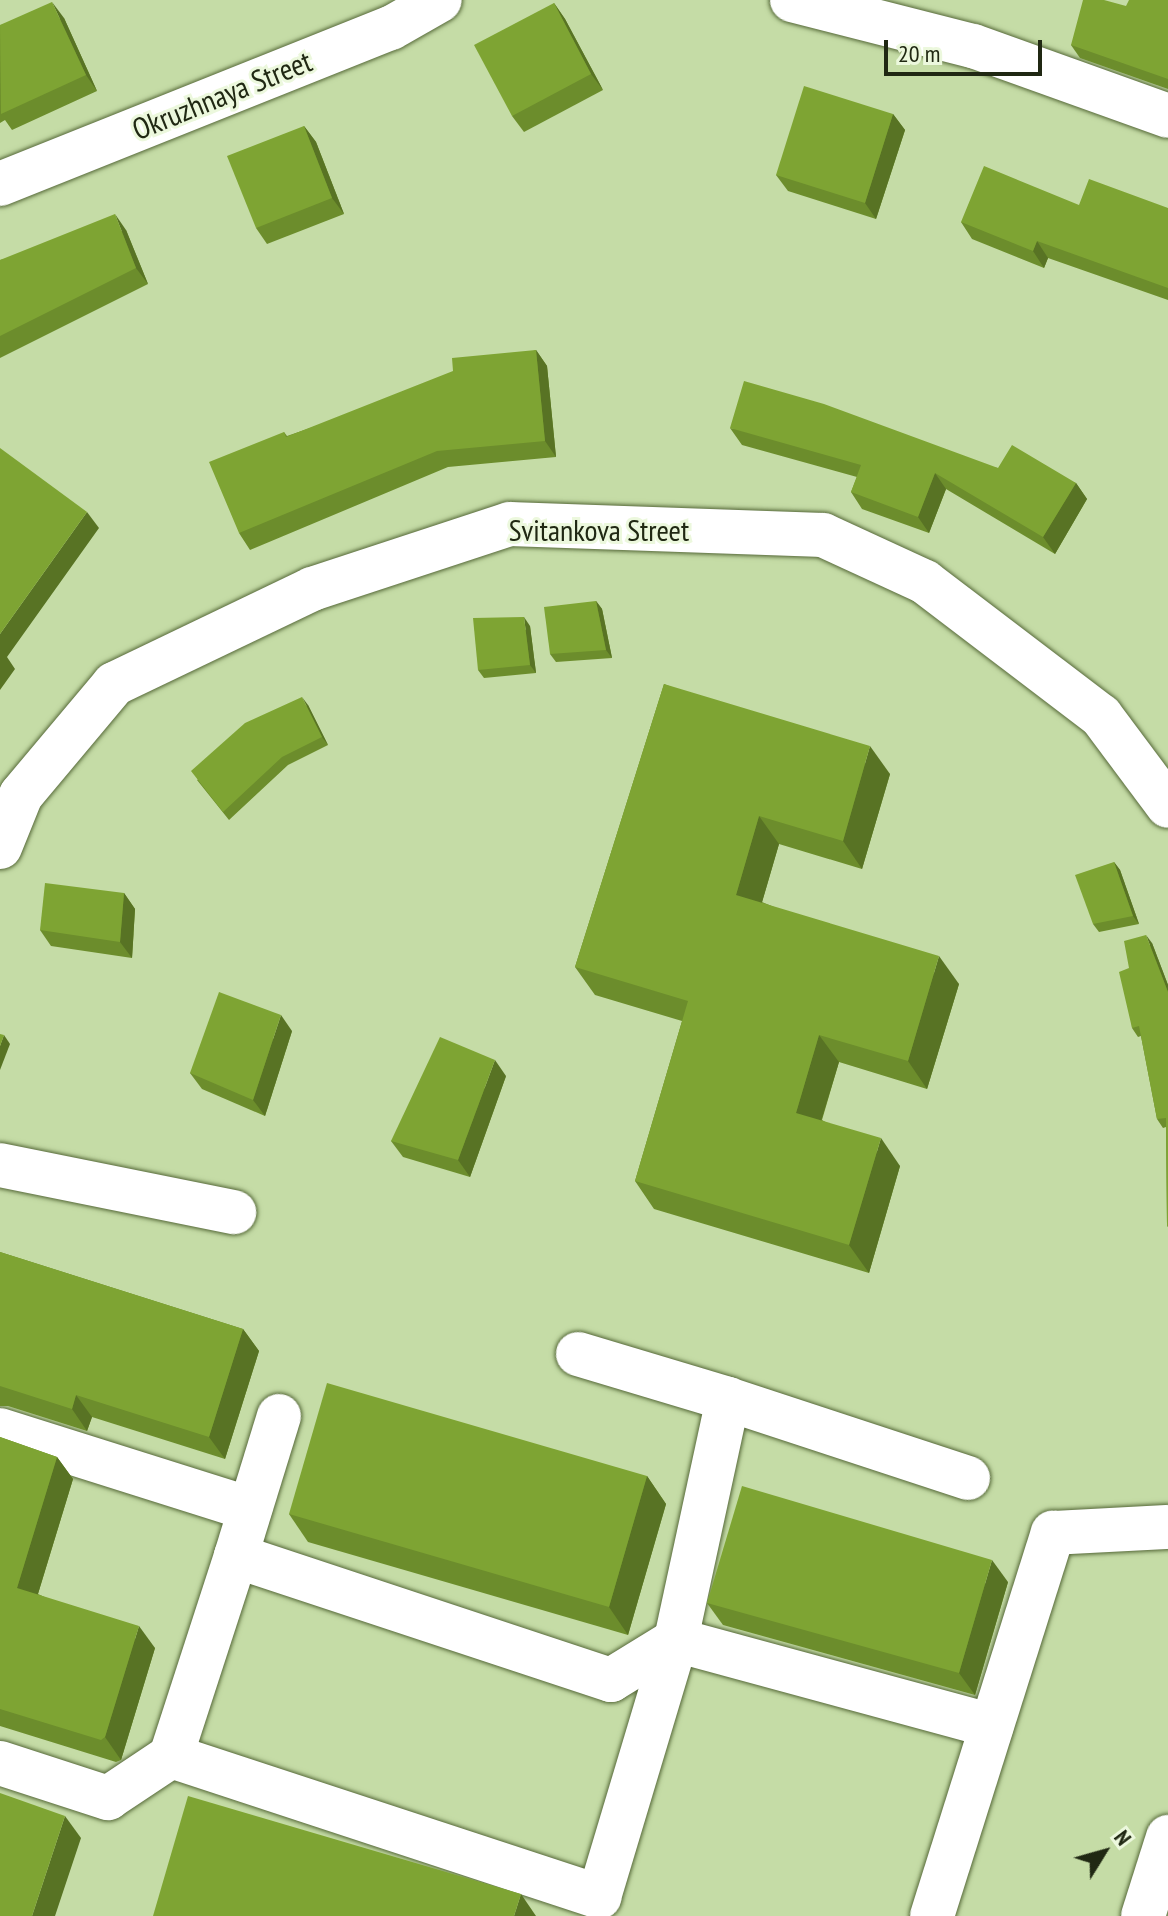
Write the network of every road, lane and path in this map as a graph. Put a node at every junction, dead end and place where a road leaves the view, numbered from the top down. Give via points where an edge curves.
1 (440, 0) edge
2 (792, 0) edge
3 (1168, 116) edge
4 (0, 184) edge
5 (1168, 806) edge
6 (0, 847) edge
7 (0, 1165) edge
8 (234, 1212) dead end
9 (578, 1354) dead end
10 (728, 1399) junction
11 (279, 1416) dead end
12 (0, 1430) edge
13 (968, 1478) dead end
14 (250, 1509) junction
15 (1168, 1527) edge
16 (236, 1556) junction
17 (676, 1640) junction
18 (992, 1726) junction
19 (171, 1756) junction
20 (0, 1763) edge
21 (1168, 1837) edge
22 (604, 1906) edge
23 (932, 1916) edge
24 (1143, 1916) edge

1 - 4 street, Okruzhnaya Street via 391,28
2 - 3 street via 973,46
5 - 6 street, Svitankova Street via 1101,716 925,582 823,535 510,524 312,589 114,684 21,795
7 - 8 street
9 - 10 street
10 - 13 street
10 - 17 street
11 - 14 street
12 - 14 street
14 - 16 street
15 - 18 street via 1053,1533
16 - 17 street via 611,1680
16 - 19 street
17 - 18 street
17 - 22 street
18 - 23 street
19 - 20 street via 108,1798
19 - 22 street
21 - 24 street

